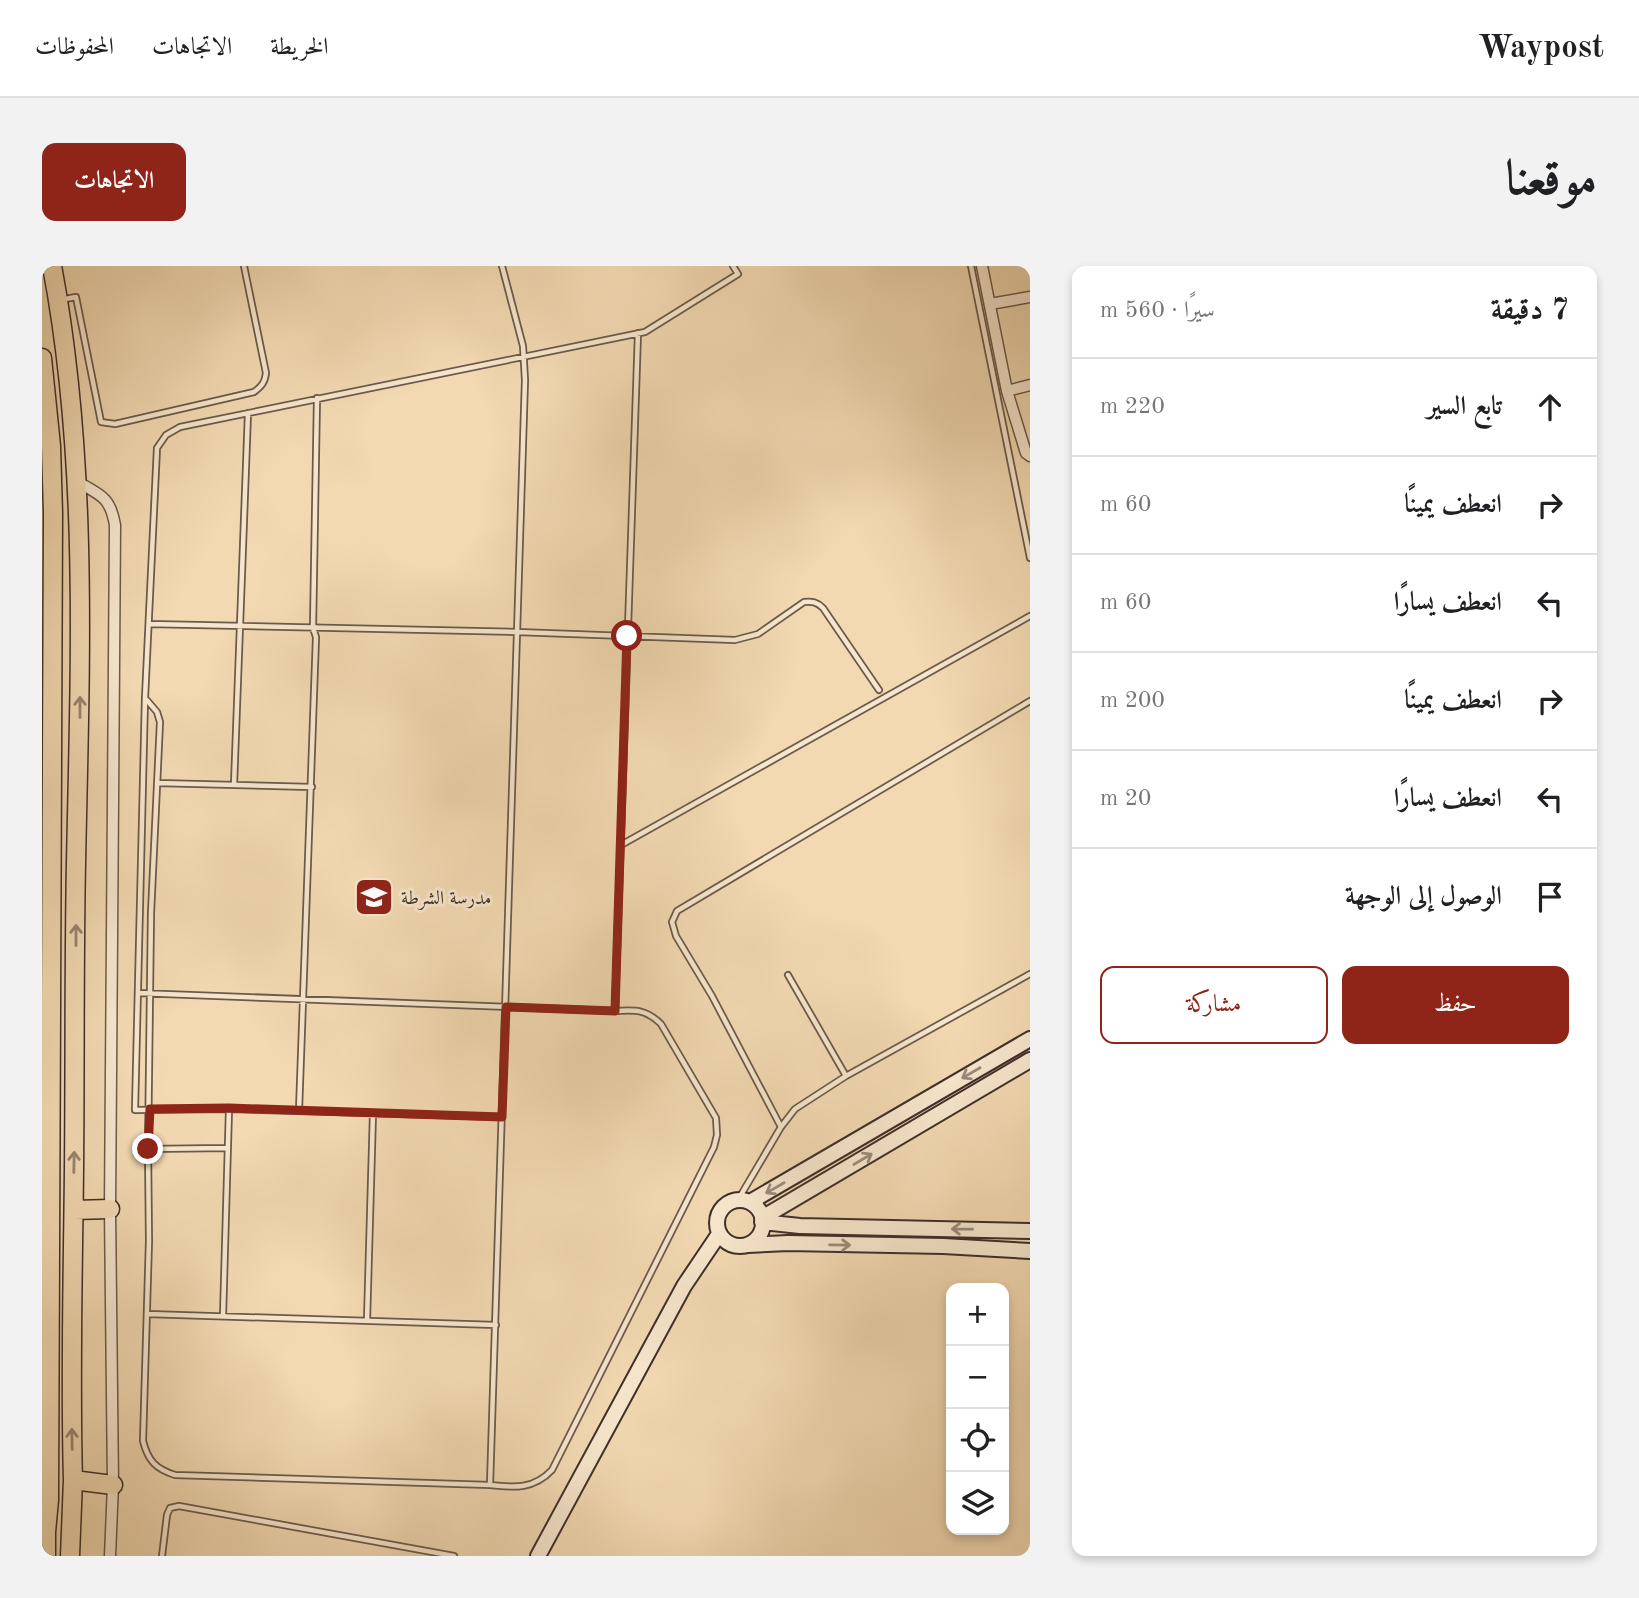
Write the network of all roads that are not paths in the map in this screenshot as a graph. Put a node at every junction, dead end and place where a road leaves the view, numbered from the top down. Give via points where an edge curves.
1 (52, 266) edge
2 (244, 266) edge
3 (502, 266) edge
4 (733, 266) edge
5 (971, 266) edge
6 (982, 266) edge
7 (1030, 297) edge
8 (54, 300) junction
9 (990, 304) junction
10 (638, 333) junction
11 (524, 357) junction
12 (42, 358) edge
13 (1030, 385) edge
14 (1007, 391) junction
15 (317, 398) junction
16 (248, 413) junction
17 (1030, 456) edge
18 (76, 481) junction
19 (1030, 558) edge
20 (1030, 617) edge
21 (149, 624) junction
22 (240, 626) junction
23 (313, 628) junction
24 (517, 632) junction
25 (627, 636) junction
26 (879, 690) dead end
27 (145, 698) junction
28 (1030, 701) edge
29 (158, 783) junction
30 (234, 785) junction
31 (312, 787) junction
32 (621, 845) junction
33 (1030, 974) edge
34 (788, 975) dead end
35 (138, 993) junction
36 (151, 993) junction
37 (303, 999) junction
38 (506, 1007) junction
39 (615, 1011) junction
40 (1030, 1038) edge
41 (1030, 1060) edge
42 (46, 1069) edge
43 (846, 1076) junction
44 (229, 1108) junction
45 (150, 1109) junction
46 (299, 1111) junction
47 (373, 1113) junction
48 (502, 1117) junction
49 (781, 1127) junction
50 (228, 1148) junction
51 (148, 1149) junction
52 (744, 1201) junction
53 (110, 1209) junction
54 (74, 1210) junction
55 (762, 1220) junction
56 (1030, 1231) edge
57 (719, 1234) junction
58 (748, 1245) junction
59 (1030, 1251) edge
60 (46, 1265) edge
61 (147, 1314) junction
62 (223, 1316) junction
63 (367, 1321) junction
64 (496, 1325) junction
65 (73, 1480) junction
66 (113, 1485) junction
67 (491, 1485) junction
68 (46, 1494) edge
69 (46, 1556) edge
70 (69, 1556) edge
71 (110, 1556) edge
72 (162, 1556) edge
73 (454, 1556) edge
74 (538, 1556) edge

1 - 8 highway
2 - 8 lane via 266,373 261,387 114,425 101,422 76,298
3 - 11 lane
4 - 10 lane via 738,275
5 - 19 lane
6 - 9 street
7 - 9 street
8 - 18 highway via 65,342
9 - 14 street
10 - 11 lane
10 - 25 lane
11 - 15 lane
11 - 24 lane
12 - 42 highway via 53,481
13 - 14 street
14 - 17 street
15 - 16 lane
15 - 23 lane
16 - 21 lane via 180,427 166,435 157,448
16 - 22 lane
18 - 53 street via 103,497 112,508 116,525
54 -> 18 highway via 80,729
20 - 32 lane
21 - 22 lane
21 - 27 lane
22 - 23 lane
22 - 30 lane
23 - 24 lane
23 - 31 lane
24 - 25 lane
24 - 38 lane
25 - 26 lane via 748,638 804,603 818,603
25 - 32 lane
27 - 29 lane via 160,722
27 - 35 lane
28 - 49 lane via 677,911 672,922 676,936
29 - 30 lane
29 - 36 lane
30 - 31 lane
31 - 37 lane
32 - 39 lane
33 - 43 lane
34 - 43 lane
35 - 36 lane
35 - 45 lane via 135,1110
36 - 37 lane
36 - 45 lane
37 - 38 lane
37 - 46 lane
38 - 39 lane
38 - 48 lane
39 - 67 lane via 639,1010 661,1024 716,1118 714,1147 551,1470 535,1484 515,1488
40 -> 52 street
55 -> 41 street
42 - 60 highway
43 - 49 lane via 795,1109
44 - 45 lane
44 - 46 lane
44 - 50 lane
45 - 51 lane
46 - 47 lane
47 - 48 lane
47 - 63 lane
48 - 64 lane
49 - 52 lane
50 - 51 lane
50 - 62 lane
51 - 61 lane
52 - 55 street via 760,1212
52 - 57 street via 732,1201 721,1209
53 - 54 highway
53 - 66 street
65 -> 54 highway
56 -> 55 street via 808,1226
55 - 58 street via 758,1237
57 - 58 street via 732,1245
57 - 74 street via 684,1286
58 -> 59 street
60 - 68 highway
61 - 62 lane
61 - 67 lane via 143,1441 149,1460 161,1471
62 - 63 lane
63 - 64 lane
64 - 67 lane
65 - 66 highway
65 - 70 highway
66 - 71 street
68 - 69 highway
72 - 73 lane via 167,1515 170,1508 178,1506

